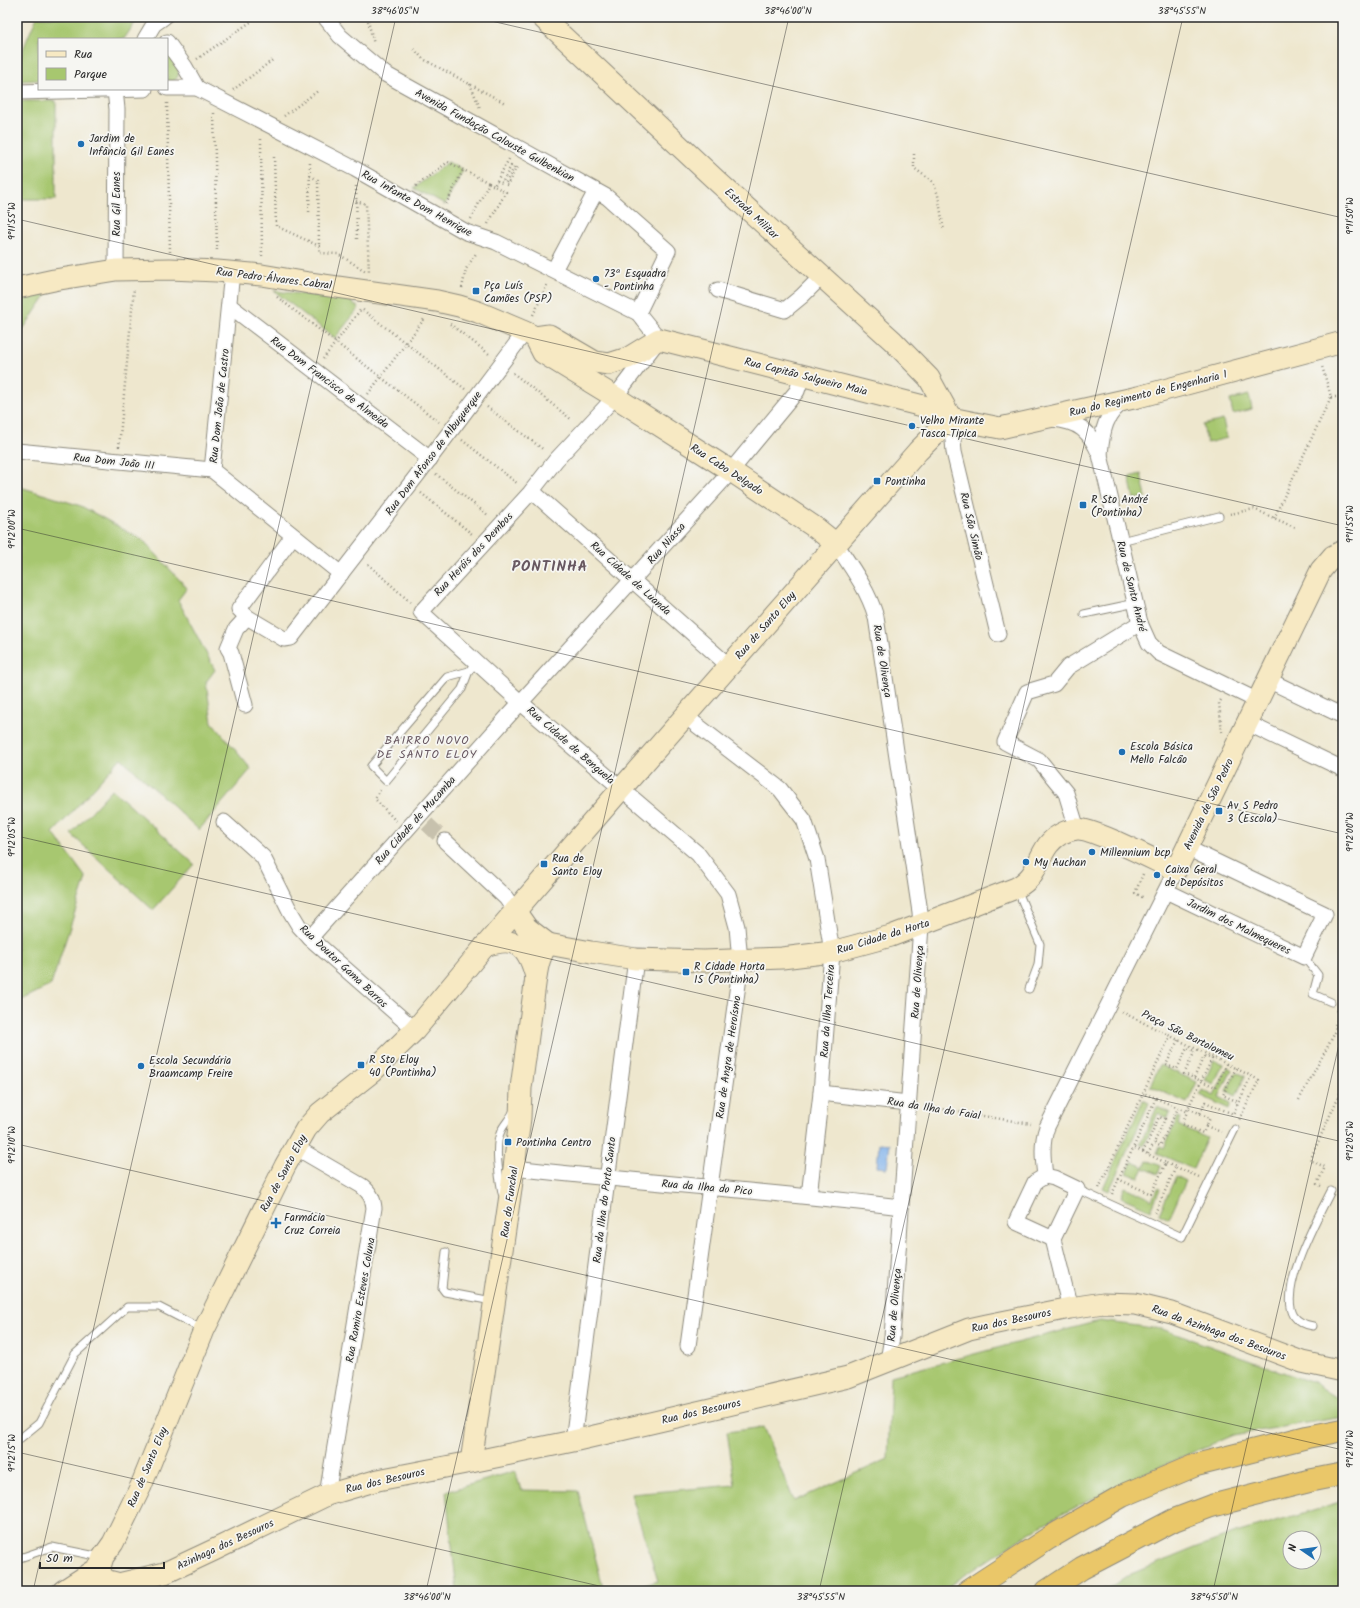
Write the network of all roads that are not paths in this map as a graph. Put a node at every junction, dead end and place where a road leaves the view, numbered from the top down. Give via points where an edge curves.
1 (325, 17) edge
2 (542, 17) edge
3 (156, 19) edge
4 (146, 38) edge
5 (164, 38) edge
6 (168, 43) edge
7 (197, 88) junction
8 (116, 90) edge
9 (17, 92) edge
10 (167, 92) edge
11 (596, 191) junction
12 (116, 270) junction
13 (554, 270) junction
14 (225, 271) junction
15 (821, 277) junction
16 (17, 288) edge
17 (718, 290) dead end
18 (230, 306) junction
19 (638, 313) junction
20 (530, 334) junction
21 (659, 339) junction
22 (1343, 342) edge
23 (802, 376) junction
24 (615, 397) junction
25 (1138, 397) junction
26 (951, 418) junction
27 (1037, 420) junction
28 (17, 451) edge
29 (1100, 455) junction
30 (427, 462) junction
31 (212, 470) junction
32 (731, 471) junction
33 (531, 492) junction
34 (1220, 516) road end
35 (293, 536) junction
36 (1121, 541) junction
37 (836, 544) junction
38 (1343, 551) edge
39 (341, 574) junction
40 (632, 580) junction
41 (1136, 603) junction
42 (1084, 614) dead end
43 (247, 617) junction
44 (1140, 623) junction
45 (998, 634) dead end
46 (473, 666) junction
47 (729, 666) junction
48 (1268, 680) junction
49 (1258, 701) junction
50 (520, 702) junction
51 (245, 705) dead end
52 (686, 716) junction
53 (1343, 716) edge
54 (1243, 731) junction
55 (1343, 769) edge
56 (621, 789) junction
57 (224, 822) dead end
58 (1077, 829) junction
59 (445, 841) tunnel mouth
60 (1187, 848) junction
61 (1176, 870) junction
62 (1016, 888) junction
63 (1166, 891) junction
64 (515, 911) junction
65 (921, 926) junction
66 (310, 938) junction
67 (548, 944) junction
68 (485, 946) junction
69 (832, 952) junction
70 (1304, 958) junction
71 (636, 959) junction
72 (740, 960) junction
73 (536, 977) junction
74 (1029, 989) dead end
75 (1331, 1002) dead end
76 (415, 1030) junction
77 (521, 1088) junction
78 (821, 1093) junction
79 (908, 1103) junction
80 (1235, 1129) road end
81 (295, 1147) junction
82 (514, 1168) junction
83 (1045, 1176) junction
84 (607, 1179) junction
85 (709, 1188) junction
86 (1077, 1189) junction
87 (1331, 1192) dead end
88 (809, 1196) junction
89 (901, 1207) junction
90 (507, 1214) junction
91 (1052, 1239) junction
92 (446, 1252) dead end
93 (494, 1301) junction
94 (1070, 1308) junction
95 (1313, 1326) dead end
96 (204, 1330) junction
97 (688, 1346) dead end
98 (888, 1361) junction
99 (1343, 1371) edge
100 (1343, 1430) edge
101 (17, 1441) edge
102 (573, 1441) junction
103 (471, 1462) junction
104 (1343, 1474) edge
105 (327, 1495) junction
106 (17, 1559) edge
107 (101, 1562) junction
108 (117, 1586) edge
109 (63, 1591) edge
110 (89, 1591) edge
111 (968, 1591) edge
112 (1047, 1591) edge

1 - 11 street, Avenida Fundação Calouste Gulbenkian via 340,36 386,74
2 - 15 main road, Estrada Militar
3 - 4 street
3 - 5 street
6 - 7 street
7 - 10 street
7 - 13 street, Rua Infante Dom Henrique via 486,233 496,242
8 - 9 street
8 - 12 street, Rua Gil Eanes
11 - 13 street
11 - 19 street, Avenida Fundação Calouste Gulbenkian via 607,197 668,251
12 - 14 main road, Rua Pedro Álvares Cabral via 170,268
12 - 16 main road, Rua Pedro Álvares Cabral
13 - 19 street, Rua Infante Dom Henrique
14 - 18 street, Rua Dom João de Castro
14 - 20 main road, Rua Pedro Álvares Cabral via 267,284 370,282 459,306
15 - 17 street via 785,310
15 - 26 main road, Estrada Militar via 893,341 929,378
18 - 30 street, Rua Dom Francisco de Almeida via 360,405
18 - 31 street, Rua Dom João de Castro
19 - 21 street
20 - 21 main road, Rua Pedro Álvares Cabral via 550,336 595,362 609,364 628,358
20 - 24 main road, Rua Cabo Delgado via 543,353
20 - 30 street, Rua Dom Afonso de Albuquerque via 475,397
21 - 23 main road, Rua Capitão Salgueiro Maia
21 - 24 street, Rua Heróis dos Dembos
22 - 25 main road, Rua do Regimento de Engenharia 1
23 - 26 main road, Rua Capitão Salgueiro Maia via 923,406
23 - 32 street, Rua Niassa via 797,391
24 - 32 main road, Rua Cabo Delgado
24 - 33 street, Rua Heróis dos Dembos via 556,460
25 - 27 main road, Rua do Regimento de Engenharia 1
25 - 29 street, Rua de Santo André via 1122,403 1109,417 1103,431
26 - 27 main road, Rua do Regimento de Engenharia 1 via 1000,428
26 - 37 main road, Rua de Santo Eloy via 918,451
26 - 45 street, Rua São Simão via 954,452
27 - 29 street, Rua de Santo André via 1054,419 1072,423 1088,433
28 - 31 street, Rua Dom João III
29 - 36 street, Rua de Santo André
30 - 39 street, Rua Dom Afonso de Albuquerque
31 - 35 street, Rua Dom João de Castro
32 - 37 main road, Rua Cabo Delgado
32 - 40 street, Rua Niassa
33 - 40 street, Rua Cidade de Luanda
33 - 46 street, Rua Heróis dos Dembos via 421,612
34 - 36 lane
35 - 39 street, Rua Dom João de Castro
35 - 43 street via 239,609
36 - 41 street, Rua de Santo André
37 - 47 main road, Rua de Santo Eloy
37 - 65 street, Rua de Olivença via 866,589 876,617
38 - 48 main road, Avenida de São Pedro via 1333,556 1322,570
39 - 43 street, Rua Dom Afonso de Albuquerque via 291,638 284,639
40 - 47 street, Rua Cidade de Luanda
40 - 50 street, Rua Niassa
41 - 42 lane
41 - 44 street, Rua de Santo André
43 - 51 street via 236,629 228,648
44 - 49 street, Rua de Santo André via 1149,643 1159,653
44 - 58 street via 1068,667 1054,684 1027,692 1005,742 1040,760 1066,792
46 - 46 lane via 447,677 370,766 386,781 462,689
46 - 50 street
47 - 52 main road, Rua de Santo Eloy
48 - 49 main road, Avenida de São Pedro
48 - 53 street
49 - 54 main road, Avenida de São Pedro
50 - 56 street, Rua Cidade de Benguela
50 - 66 street, Rua Cidade de Mucamba via 423,820 406,831
52 - 56 main road, Rua de Santo Eloy
52 - 69 street, Rua da Ilha Terceira via 780,789 804,820 817,859
54 - 55 street
54 - 60 main road, Avenida de São Pedro
56 - 64 main road, Rua de Santo Eloy
56 - 72 street, Rua de Angra de Heroísmo via 698,854 728,894 737,927
57 - 66 street, Rua Doutor Gama Barros via 263,858 299,926
58 - 61 main road via 1094,832
58 - 62 main road, Rua Cidade da Horta via 1053,839 1032,876
59 - 64 street via 506,898
60 - 61 main road, Avenida de São Pedro
60 - 70 street, Jardim dos Malmequeres via 1325,914
61 - 63 street, Avenida de São Pedro
62 - 65 main road, Rua Cidade da Horta
62 - 74 lane via 1040,944 1038,965
63 - 70 street, Jardim dos Malmequeres
63 - 83 street, Avenida de São Pedro via 1047,1127 1042,1149
64 - 67 main road via 527,928
64 - 68 main road, Rua de Santo Eloy
65 - 69 main road, Rua Cidade da Horta
65 - 79 street, Rua de Olivença
66 - 76 street, Rua Doutor Gama Barros
67 - 71 main road, Rua Cidade da Horta
67 - 73 main road, Rua do Funchal via 542,951
68 - 73 main road via 503,942 517,943 530,957
68 - 76 main road, Rua de Santo Eloy
69 - 72 main road, Rua Cidade da Horta
69 - 78 street, Rua da Ilha Terceira
70 - 75 lane via 1318,975 1313,994
71 - 72 main road, Rua Cidade da Horta
71 - 84 street, Rua da Ilha do Porto Santo
72 - 85 street, Rua de Angra de Heroísmo
73 - 77 main road, Rua do Funchal
76 - 81 main road, Rua de Santo Eloy via 372,1072 320,1113
77 - 82 main road, Rua do Funchal
77 - 90 lane via 514,1111 501,1130 498,1140 501,1187
78 - 79 street, Rua da Ilha do Faial
78 - 88 street, Rua da Ilha Terceira
79 - 89 street, Rua de Olivença
80 - 86 lane via 1182,1237 1096,1194
81 - 96 main road, Rua de Santo Eloy
81 - 105 street, Rua Ramiro Esteves Coluna via 362,1186 374,1200
82 - 84 street, Rua da Ilha do Pico
82 - 90 main road, Rua do Funchal
83 - 86 street
83 - 91 street via 1035,1182 1016,1222
84 - 85 street, Rua da Ilha do Pico
84 - 102 street, Rua da Ilha do Porto Santo
85 - 88 street, Rua da Ilha do Pico
85 - 97 street, Rua de Angra de Heroísmo
86 - 91 street
87 - 95 lane via 1306,1242 1292,1285 1291,1302 1294,1316
88 - 89 street, Rua da Ilha do Pico
89 - 98 street, Rua de Olivença
90 - 93 main road, Rua do Funchal
91 - 94 street
92 - 93 lane via 442,1288 445,1292
93 - 103 main road, Rua do Funchal
94 - 98 main road, Rua dos Besouros via 969,1329
94 - 99 main road, Rua da Azinhaga dos Besouros via 1118,1302 1153,1308 1302,1362
96 - 101 lane via 159,1307 126,1307 75,1354 39,1422
96 - 107 main road, Rua de Santo Eloy via 140,1486 113,1543
98 - 102 main road, Rua dos Besouros via 848,1377
100 - 111 highway via 1196,1465 1122,1496 1049,1538
102 - 103 main road, Rua dos Besouros
103 - 105 main road, Rua dos Besouros via 378,1480
104 - 112 highway via 1211,1506 1174,1520 1082,1568
105 - 108 main road, Azinhaga dos Besouros via 165,1572
106 - 107 lane via 52,1547
107 - 108 main road via 101,1576
107 - 109 main road, Rua de Santo Eloy
108 - 110 main road, Azinhaga dos Besouros

